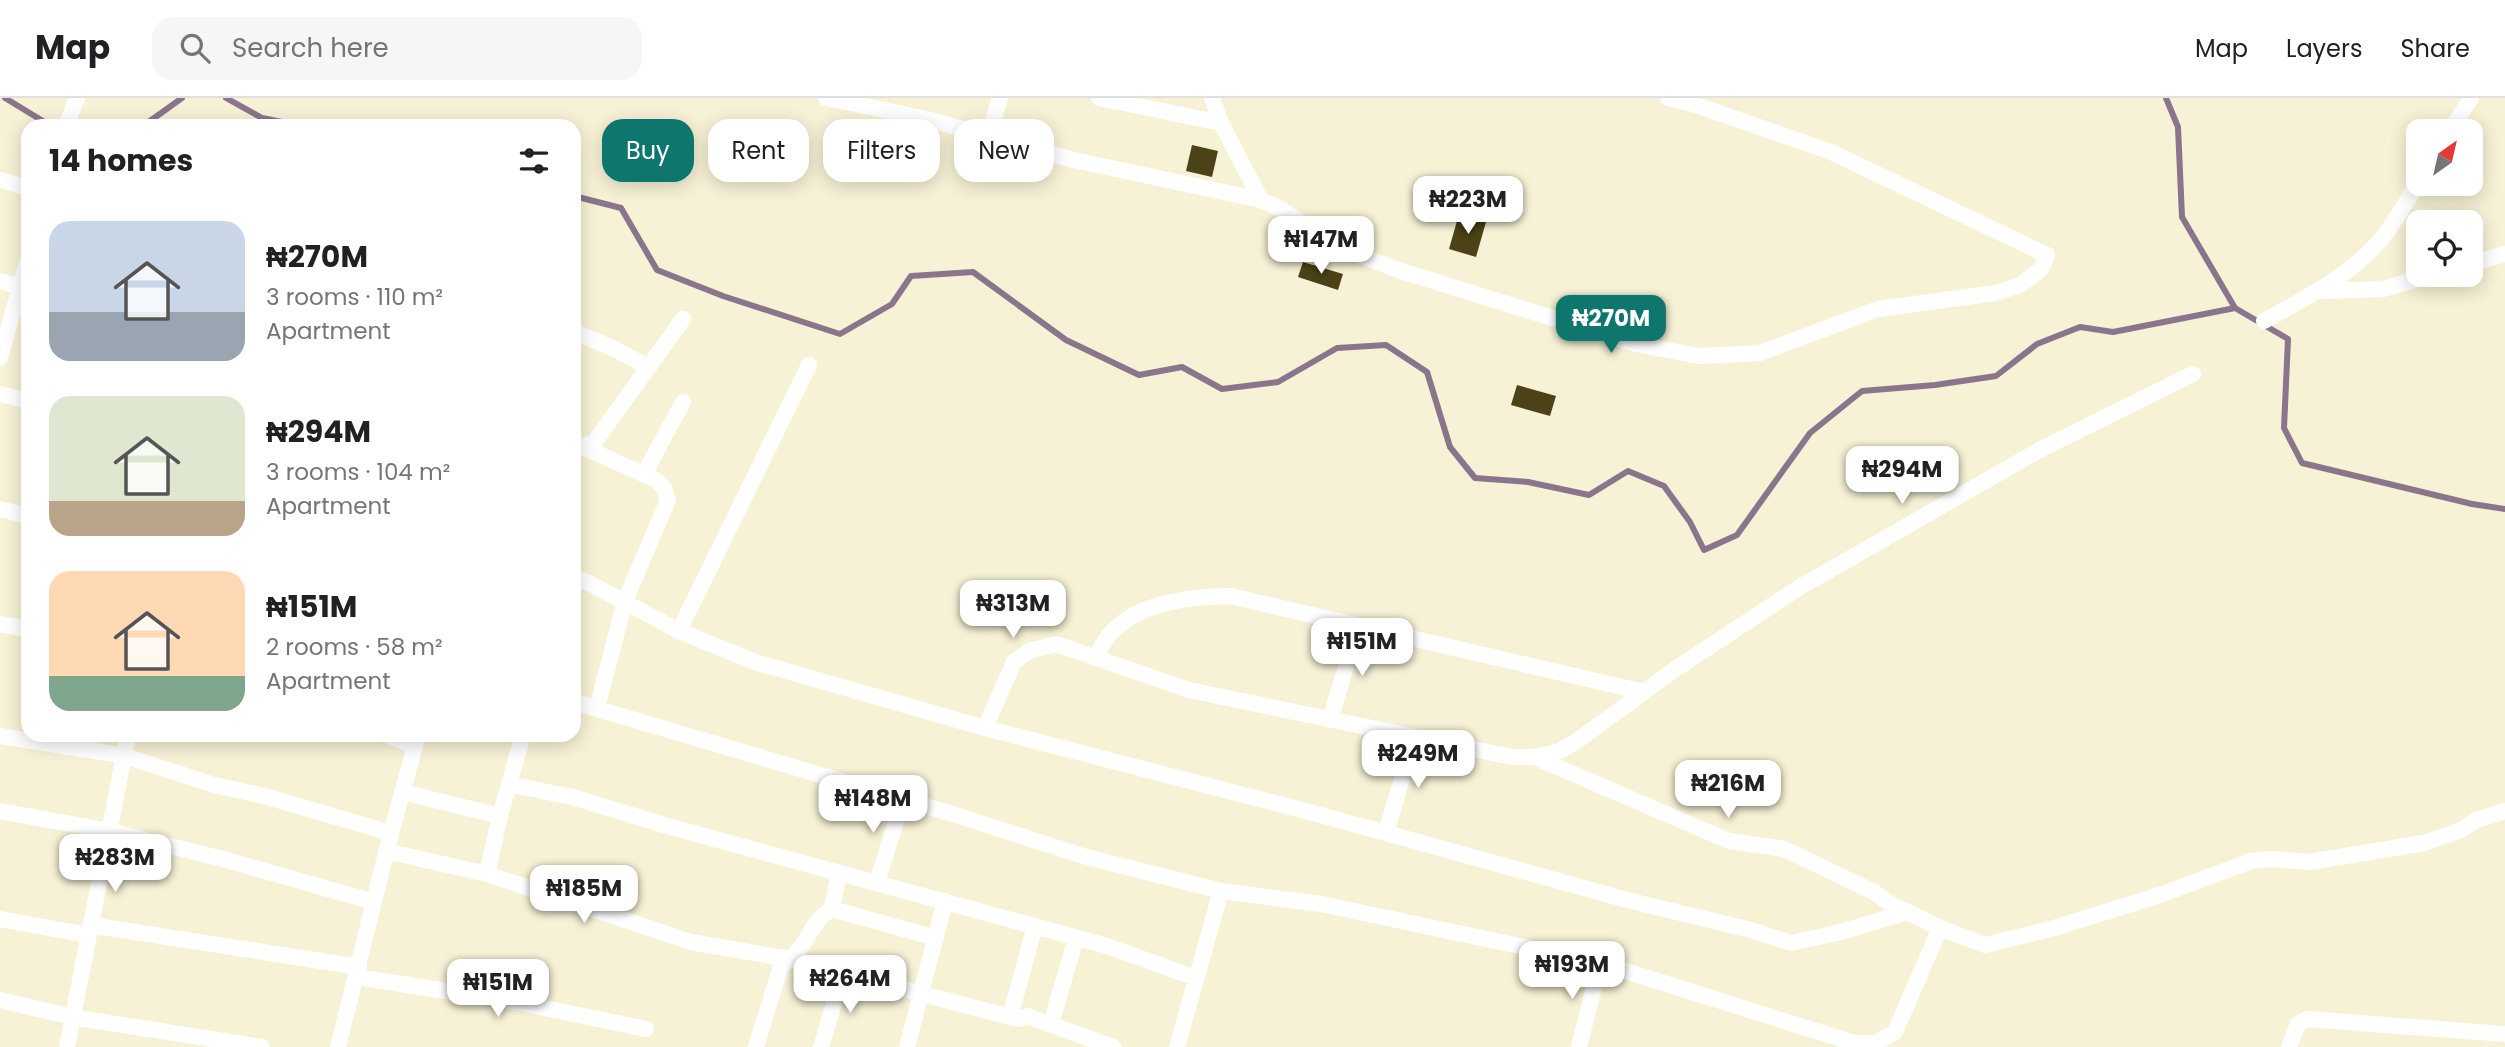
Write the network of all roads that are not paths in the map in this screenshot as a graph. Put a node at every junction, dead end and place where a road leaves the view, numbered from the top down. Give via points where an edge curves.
1 (76, 98) edge
2 (828, 98) edge
3 (1000, 98) edge
4 (1099, 98) edge
5 (1212, 98) edge
6 (1668, 98) edge
7 (2471, 98) edge
8 (68, 119) edge
9 (993, 119) edge
10 (2458, 119) edge
11 (1221, 124) junction
12 (954, 127) edge
13 (1054, 154) edge
14 (0, 180) edge
15 (21, 186) edge
16 (2410, 196) edge
17 (1261, 200) junction
18 (2505, 254) edge
19 (2483, 260) edge
20 (0, 281) edge
21 (2406, 282) edge
22 (21, 287) edge
23 (2319, 291) junction
24 (21, 297) edge
25 (683, 319) dead end
26 (2264, 321) dead end
27 (581, 335) edge
28 (0, 358) edge
29 (809, 365) dead end
30 (648, 368) junction
31 (2193, 374) dead end
32 (0, 394) edge
33 (21, 399) edge
34 (683, 402) dead end
35 (581, 446) edge
36 (581, 448) edge
37 (644, 474) junction
38 (0, 509) edge
39 (21, 514) edge
40 (581, 580) edge
41 (625, 601) junction
42 (0, 624) edge
43 (1358, 626) junction
44 (21, 628) edge
45 (679, 631) junction
46 (1095, 658) junction
47 (1644, 692) junction
48 (581, 704) edge
49 (597, 708) junction
50 (1330, 720) junction
51 (985, 728) junction
52 (0, 736) edge
53 (1414, 737) junction
54 (21, 739) edge
55 (38, 742) edge
56 (127, 742) edge
57 (415, 742) edge
58 (521, 742) edge
59 (125, 756) junction
60 (1534, 757) junction
61 (509, 784) junction
62 (402, 792) junction
63 (904, 799) junction
64 (0, 811) edge
65 (2505, 811) edge
66 (500, 816) junction
67 (110, 831) junction
68 (390, 833) junction
69 (1386, 833) junction
70 (386, 851) junction
71 (839, 872) junction
72 (487, 874) junction
73 (877, 883) junction
74 (1221, 891) junction
75 (945, 901) junction
76 (374, 902) junction
77 (832, 909) junction
78 (1908, 912) junction
79 (0, 919) edge
80 (1035, 926) junction
81 (1940, 928) junction
82 (89, 930) junction
83 (936, 938) junction
84 (1076, 938) junction
85 (789, 959) junction
86 (1600, 963) junction
87 (358, 972) junction
88 (844, 973) junction
89 (1196, 978) junction
90 (921, 994) junction
91 (0, 1000) edge
92 (72, 1017) junction
93 (1010, 1017) junction
94 (1051, 1024) junction
95 (646, 1029) dead end
96 (2505, 1034) edge
97 (67, 1047) edge
98 (262, 1047) edge
99 (338, 1047) edge
100 (756, 1047) edge
101 (821, 1047) edge
102 (907, 1047) edge
103 (1113, 1047) edge
104 (1177, 1047) edge
105 (1580, 1047) edge
106 (2288, 1047) edge

1 - 8 street
2 - 12 street
3 - 9 street
4 - 11 street
5 - 11 street
6 - 17 street via 1830,152 2047,255 2041,269 2020,285 1996,293 1878,309 1760,353 1698,356 1636,344 1398,270 1331,244
7 - 10 street
11 - 17 street
13 - 17 street
14 - 15 street
16 - 23 street via 2382,239
18 - 19 street
20 - 22 street
21 - 23 street via 2383,289
23 - 26 street
24 - 28 street
25 - 30 street
27 - 30 street
29 - 45 street
30 - 35 street via 594,443
31 - 47 street via 1934,508 1800,587
32 - 33 street
34 - 37 street
36 - 37 street
37 - 41 street via 664,488 668,500
38 - 39 street
40 - 41 street
41 - 45 street
41 - 49 street
42 - 44 street
43 - 46 street via 1230,596 1209,596 1145,608 1111,634
43 - 47 street
43 - 50 street
45 - 51 street via 755,662
46 - 50 street via 1189,691
46 - 51 street via 1056,644 1029,651 1014,662
47 - 60 street via 1577,741
48 - 49 street
49 - 63 street
50 - 53 street
51 - 69 street
52 - 54 street
53 - 60 street via 1512,757
53 - 69 street
55 - 59 street
56 - 59 street
57 - 62 street
58 - 61 street
59 - 67 street
59 - 68 street
60 - 78 street via 1729,841 1784,849
61 - 66 street
61 - 71 street via 572,797
62 - 66 street
62 - 68 street
63 - 73 street
63 - 74 street via 1083,856
64 - 67 street
65 - 81 street via 2424,843 2309,862 2251,861 2133,904 1985,945
66 - 72 street
67 - 76 street
67 - 82 street
68 - 70 street
69 - 78 street via 1791,943
70 - 72 street
70 - 76 street
71 - 73 street
71 - 77 street
72 - 85 street via 691,942
73 - 75 street
74 - 86 street via 1321,904
74 - 89 street
75 - 80 street
75 - 83 street
76 - 87 street
77 - 83 street
77 - 85 street via 821,915
78 - 81 street
79 - 82 street
80 - 84 street
80 - 93 street
81 - 86 street via 1895,1032 1876,1043 1854,1043
82 - 87 street
82 - 92 street
83 - 90 street
84 - 89 street
84 - 94 street
85 - 88 street
85 - 100 street via 779,969
86 - 105 street
87 - 95 street
87 - 99 street
88 - 90 street
88 - 101 street
89 - 104 street
90 - 93 street
90 - 102 street
91 - 92 street
92 - 97 street
92 - 98 street
93 - 94 street via 1027,1016
94 - 103 street
96 - 106 street via 2307,1019 2298,1024

